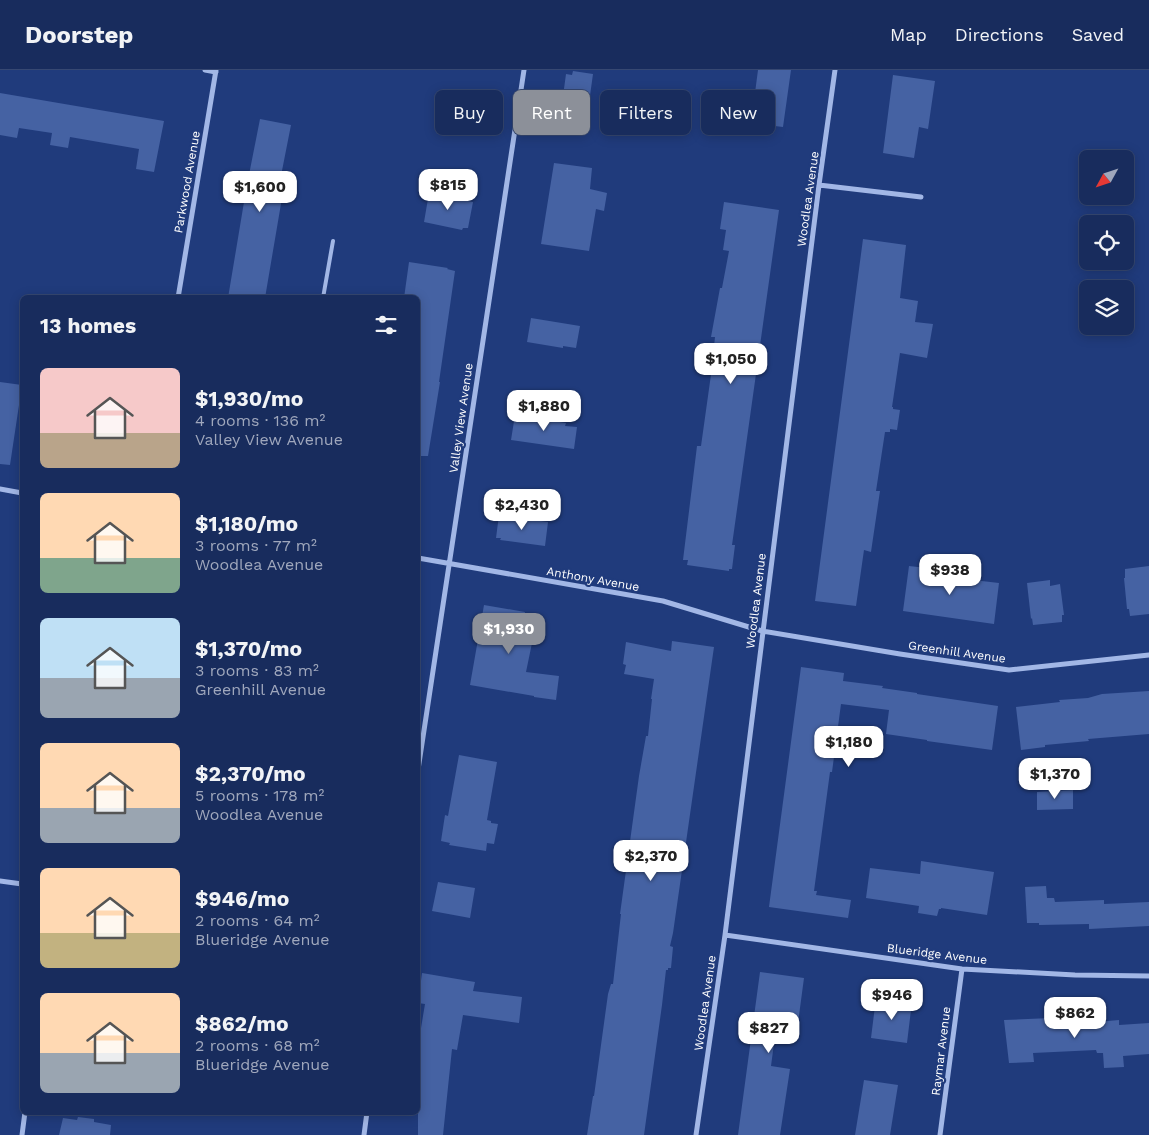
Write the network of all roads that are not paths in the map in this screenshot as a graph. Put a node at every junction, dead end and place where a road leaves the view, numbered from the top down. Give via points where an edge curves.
1 (205, 70) edge
2 (524, 70) edge
3 (835, 70) edge
4 (216, 71) edge
5 (819, 184) junction
6 (921, 197) dead end
7 (333, 241) dead end
8 (179, 295) edge
9 (324, 295) edge
10 (0, 489) edge
11 (20, 493) edge
12 (420, 558) edge
13 (449, 564) junction
14 (762, 631) junction
15 (1149, 655) edge
16 (420, 757) edge
17 (0, 880) edge
18 (20, 884) edge
19 (725, 935) junction
20 (962, 969) junction
21 (1149, 976) edge
22 (25, 1115) edge
23 (367, 1115) edge
24 (22, 1135) edge
25 (364, 1135) edge
26 (696, 1135) edge
27 (940, 1135) edge

1 - 4 street
2 - 13 street, Valley View Avenue
3 - 5 street, Woodlea Avenue
4 - 8 street, Parkwood Avenue
5 - 6 street
5 - 14 street, Woodlea Avenue
7 - 9 lane
10 - 11 street
12 - 13 street, Anthony Avenue
13 - 14 street, Anthony Avenue via 663,601
13 - 16 street, Valley View Avenue
14 - 15 street, Greenhill Avenue via 1009,670
14 - 19 street, Woodlea Avenue
17 - 18 street
19 - 20 street, Blueridge Avenue
19 - 26 street, Woodlea Avenue
20 - 21 street, Blueridge Avenue
20 - 27 street, Raymar Avenue
22 - 24 street
23 - 25 street

